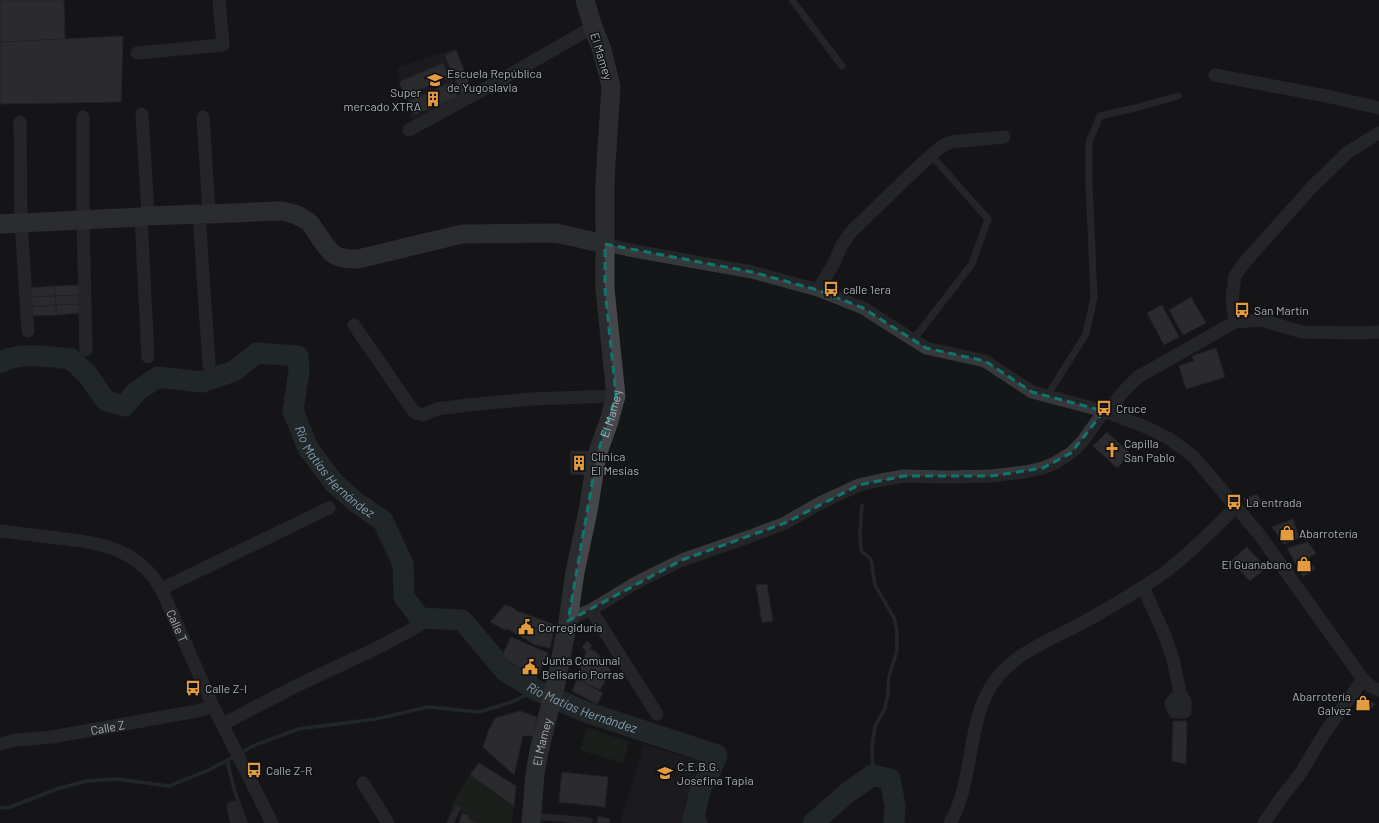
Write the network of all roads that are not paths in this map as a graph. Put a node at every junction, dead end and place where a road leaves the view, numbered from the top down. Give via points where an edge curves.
1 (218, 0) edge
2 (585, 0) edge
3 (792, 0) edge
4 (593, 27) junction
5 (137, 53) dead end
6 (842, 66) dead end
7 (1215, 75) dead end
8 (1178, 96) dead end
9 (1379, 108) edge
10 (142, 114) dead end
11 (83, 117) dead end
12 (203, 117) dead end
13 (20, 122) dead end
14 (409, 130) dead end
15 (1379, 133) edge
16 (1004, 137) dead end
17 (931, 155) junction
18 (204, 214) junction
19 (144, 217) junction
20 (83, 219) junction
21 (21, 222) junction
22 (0, 224) edge
23 (605, 244) junction
24 (818, 290) junction
25 (1235, 322) junction
26 (354, 326) dead end
27 (28, 331) dead end
28 (1379, 332) edge
29 (912, 340) junction
30 (86, 350) dead end
31 (148, 357) dead end
32 (209, 365) dead end
33 (616, 396) junction
34 (1047, 396) junction
35 (1104, 411) junction
36 (1236, 507) junction
37 (329, 508) dead end
38 (0, 531) edge
39 (1142, 587) junction
40 (161, 589) junction
41 (590, 610) junction
42 (568, 621) junction
43 (420, 625) dead end
44 (1363, 680) junction
45 (1379, 690) edge
46 (1180, 693) dead end
47 (213, 706) junction
48 (657, 714) dead end
49 (223, 724) junction
50 (0, 744) edge
51 (363, 783) dead end
52 (233, 807) dead end
53 (457, 809) dead end
54 (530, 819) edge
55 (589, 820) dead end
56 (237, 823) edge
57 (272, 823) edge
58 (388, 823) edge
59 (450, 823) edge
60 (950, 823) edge
61 (1264, 823) edge

1 - 5 street via 222,45
2 - 4 street, El Mamey
3 - 6 lane
4 - 14 street
4 - 23 street, El Mamey via 611,86 605,180
7 - 9 street
8 - 34 lane via 1100,116 1089,142 1094,297 1086,334
10 - 19 street
11 - 20 street
12 - 18 street
13 - 21 street
15 - 25 street via 1348,152 1310,188 1245,262 1235,276 1232,298
16 - 17 street via 951,142
17 - 24 street via 850,234
17 - 29 lane via 988,219 972,264
18 - 19 street
18 - 23 street via 287,212 310,223 331,254 346,260 462,234 556,233
18 - 32 street
19 - 20 street
19 - 31 street
20 - 21 street
20 - 30 street
21 - 22 street
21 - 27 street
23 - 24 street via 752,272
23 - 33 street, El Mamey via 606,288
24 - 29 street via 863,308
25 - 28 street via 1261,320 1302,332
25 - 35 street via 1138,377 1112,406
26 - 33 street via 414,412 423,415 437,409 468,404
29 - 34 street via 932,350 985,361 1026,389
33 - 42 street, El Mamey via 597,455
34 - 35 street
35 - 36 street via 1158,432 1179,444 1193,456
35 - 41 street via 1083,441 1071,453 1043,468 991,476 892,477 859,485 785,523 682,560
36 - 39 street via 1173,566
36 - 44 street via 1258,533
37 - 40 street
38 - 40 street, Calle T via 94,542 117,550 148,571
39 - 46 street via 1165,636
39 - 60 street via 1016,659 998,677 987,693 980,712 963,792
40 - 47 street, Calle T
41 - 42 street
41 - 48 street
42 - 54 street, El Mamey via 536,766
43 - 49 street
44 - 45 street
44 - 61 street
47 - 49 street, Calle T
47 - 50 street, Calle Z via 52,737
49 - 57 street, Calle T
51 - 58 street
52 - 56 street
53 - 59 lane
54 - 55 lane

